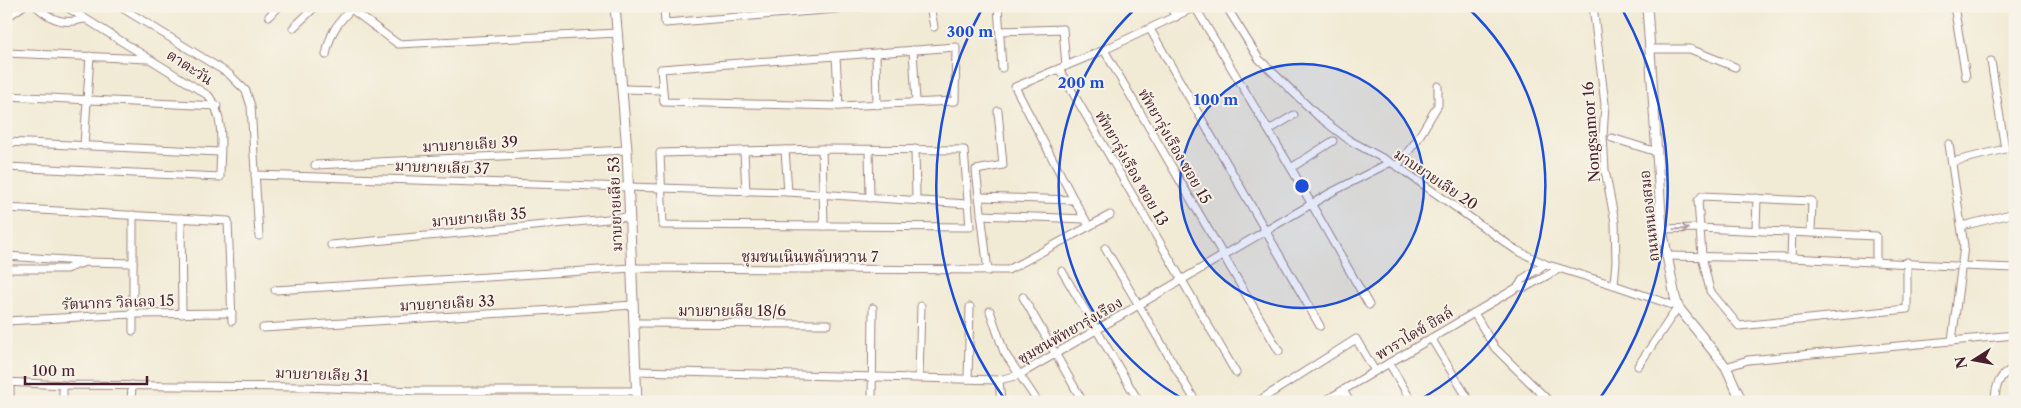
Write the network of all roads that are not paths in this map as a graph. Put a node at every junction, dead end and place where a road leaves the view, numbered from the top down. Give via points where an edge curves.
1 (23, 6) edge
2 (36, 6) edge
3 (65, 6) edge
4 (119, 6) edge
5 (280, 6) edge
6 (316, 6) edge
7 (616, 6) edge
8 (664, 6) edge
9 (868, 6) edge
10 (874, 6) edge
11 (930, 6) edge
12 (998, 6) edge
13 (1170, 6) edge
14 (1226, 6) edge
15 (1593, 6) edge
16 (1647, 6) edge
17 (1954, 6) edge
18 (1196, 7) edge
19 (349, 8) edge
20 (269, 16) dead end
21 (1176, 17) junction
22 (6, 18) edge
23 (84, 19) junction
24 (934, 27) dead end
25 (293, 28) dead end
26 (1150, 29) junction
27 (1000, 31) junction
28 (618, 33) junction
29 (1651, 49) junction
30 (913, 50) junction
31 (1104, 50) junction
32 (6, 53) edge
33 (876, 54) junction
34 (326, 55) dead end
35 (90, 56) junction
36 (836, 58) junction
37 (151, 59) junction
38 (1991, 61) dead end
39 (1734, 67) dead end
40 (1002, 68) dead end
41 (1063, 68) junction
42 (1966, 77) dead end
43 (1438, 86) dead end
44 (623, 90) junction
45 (662, 90) junction
46 (6, 96) edge
47 (87, 100) junction
48 (916, 102) junction
49 (877, 105) junction
50 (217, 106) junction
51 (839, 106) junction
52 (998, 112) dead end
53 (1294, 115) dead end
54 (1269, 130) junction
55 (1612, 138) dead end
56 (6, 142) edge
57 (1333, 142) dead end
58 (1949, 144) dead end
59 (84, 146) junction
60 (822, 149) junction
61 (915, 149) junction
62 (627, 150) junction
63 (785, 150) junction
64 (869, 150) junction
65 (744, 151) junction
66 (220, 152) junction
67 (1656, 152) junction
68 (1952, 162) junction
69 (1389, 163) junction
70 (315, 165) dead end
71 (1397, 166) junction
72 (6, 167) edge
73 (1292, 168) junction
74 (255, 175) junction
75 (628, 187) junction
76 (662, 189) junction
77 (746, 192) junction
78 (788, 192) junction
79 (823, 195) junction
80 (979, 197) junction
81 (870, 198) junction
82 (1758, 198) junction
83 (916, 199) junction
84 (1074, 200) junction
85 (967, 204) junction
86 (1312, 204) junction
87 (6, 208) edge
88 (2015, 214) edge
89 (133, 215) junction
90 (981, 215) junction
91 (1110, 215) dead end
92 (629, 217) junction
93 (181, 218) junction
94 (1087, 222) junction
95 (824, 226) junction
96 (1962, 226) junction
97 (1700, 228) junction
98 (1662, 229) junction
99 (1266, 230) junction
100 (1756, 230) junction
101 (1792, 232) junction
102 (1811, 232) junction
103 (259, 236) dead end
104 (330, 245) dead end
105 (1106, 248) dead end
106 (6, 256) edge
107 (1223, 256) junction
108 (1666, 256) junction
109 (1702, 256) junction
110 (1791, 258) junction
111 (1876, 261) junction
112 (85, 262) junction
113 (1907, 262) junction
114 (133, 263) junction
115 (1545, 264) junction
116 (1958, 266) junction
117 (632, 268) junction
118 (2015, 268) edge
119 (6, 269) edge
120 (1559, 269) junction
121 (988, 271) junction
122 (1062, 271) dead end
123 (1180, 281) junction
124 (1614, 285) junction
125 (1518, 287) junction
126 (275, 290) dead end
127 (1023, 297) dead end
128 (634, 305) junction
129 (1139, 305) junction
130 (1369, 305) dead end
131 (921, 306) dead end
132 (970, 307) dead end
133 (1678, 307) junction
134 (874, 308) dead end
135 (990, 311) dead end
136 (1474, 313) junction
137 (133, 314) junction
138 (182, 314) junction
139 (6, 321) edge
140 (635, 323) junction
141 (828, 324) dead end
142 (1320, 326) dead end
143 (262, 328) dead end
144 (1096, 330) junction
145 (133, 331) dead end
146 (2015, 335) edge
147 (1431, 338) junction
148 (1952, 341) junction
149 (1279, 351) dead end
150 (1055, 354) junction
151 (1389, 363) junction
152 (1638, 366) dead end
153 (1726, 367) junction
154 (2015, 369) edge
155 (636, 371) junction
156 (1375, 371) junction
157 (1236, 374) dead end
158 (1019, 375) junction
159 (873, 377) junction
160 (920, 378) junction
161 (968, 379) junction
162 (999, 380) junction
163 (8, 382) edge
164 (63, 385) junction
165 (132, 386) junction
166 (1343, 390) junction
167 (637, 391) junction
168 (1193, 397) dead end
169 (10, 402) edge
170 (63, 402) edge
171 (131, 402) edge
172 (637, 402) edge
173 (872, 402) edge
174 (1000, 402) edge
175 (1038, 402) edge
176 (1083, 402) edge
177 (1139, 402) edge
178 (1257, 402) edge
179 (1323, 402) edge
180 (1350, 402) edge
181 (1412, 402) edge
182 (1470, 402) edge
183 (1550, 402) edge
184 (1742, 402) edge
185 (1995, 402) edge

1 - 22 street
2 - 23 street via 60,22
3 - 23 street, ตาตะวัน
4 - 74 street via 229,74 246,91 251,106
5 - 20 street
6 - 25 street
7 - 28 street, มาบยายเลีย 53
8 - 9 street via 665,23
9 - 10 street
11 - 24 street
12 - 27 street
13 - 21 street
14 - 69 street, มาบยายเลีย 20 via 1259,59 1289,89 1349,140
15 - 124 street, Nongsamor 16 via 1605,104 1605,170 1615,222
16 - 29 street, ถนนหนองสมอ
17 - 42 street
18 - 21 street
18 - 54 street
19 - 28 street via 398,44
19 - 34 street via 330,36
21 - 26 street
23 - 37 street, ตาตะวัน
26 - 31 street
26 - 99 street
27 - 40 street
27 - 41 street via 1063,30
28 - 44 street, มาบยายเลีย 53
29 - 39 street via 1690,49
29 - 67 street, ถนนหนองสมอ
30 - 33 street
30 - 48 street
30 - 48 street via 956,47 955,101
31 - 41 street
31 - 107 street, พัทยารุ่งเรือง ซอย 15
32 - 35 street
33 - 36 street
33 - 49 street
35 - 37 street
35 - 47 street
36 - 45 street via 661,69
36 - 51 street
37 - 50 street, ตาตะวัน via 209,96
38 - 68 street via 2005,149
41 - 84 street via 1015,87
41 - 123 street, พัทยารุ่งเรือง ซอย 13
43 - 71 street via 1438,104
44 - 45 street
44 - 62 street, มาบยายเลีย 53
45 - 51 street via 664,102
46 - 47 street
47 - 50 street
47 - 59 street
48 - 49 street
49 - 51 street
50 - 66 street, ตาตะวัน
52 - 80 street via 1003,165 976,170
53 - 54 street
54 - 73 street
55 - 67 street
56 - 59 street
57 - 73 street
58 - 68 street
59 - 66 street
60 - 63 street
60 - 64 street
60 - 79 street
61 - 64 street
61 - 83 street
61 - 85 street via 964,150
62 - 70 street, มาบยายเลีย 39
62 - 75 street, มาบยายเลีย 53
63 - 65 street
63 - 78 street
64 - 81 street
65 - 76 street via 660,153
65 - 77 street
66 - 72 street, ตาตะวัน via 220,177
67 - 98 street, ถนนหนองสมอ
68 - 96 street
69 - 71 street, มาบยายเลีย 20
69 - 86 street, ชุมชนพัทยารุ่งเรือง
71 - 115 street, มาบยายเลีย 20 via 1513,249
73 - 86 street
74 - 75 street, มาบยายเลีย 37
74 - 103 street
75 - 76 street, มาบยายเลีย 37
75 - 92 street, มาบยายเลีย 53
76 - 77 street, มาบยายเลีย 37
76 - 95 street via 663,225
77 - 78 street, มาบยายเลีย 37
78 - 79 street, มาบยายเลีย 37
79 - 81 street, มาบยายเลีย 37
79 - 95 street
80 - 84 street
80 - 90 street
81 - 83 street, มาบยายเลีย 37
82 - 97 street via 1702,196 1698,201
82 - 100 street
82 - 102 street via 1812,202
83 - 85 street, มาบยายเลีย 37
84 - 94 street
85 - 95 street via 970,227
86 - 99 street, ชุมชนพัทยารุ่งเรือง
86 - 130 street
87 - 89 street
88 - 96 street
89 - 93 street
89 - 114 street
90 - 94 street
90 - 121 street
91 - 94 street, ชุมชนเนินพลับหวาน 7
92 - 104 street, มาบยายเลีย 35
92 - 117 street, มาบยายเลีย 53
93 - 138 street
93 - 138 street, รัตนากร วิลเลจ 15 via 228,221 232,317
94 - 121 street, ชุมชนเนินพลับหวาน 7 via 1008,270
96 - 116 street via 1964,246
98 -> 97 street
97 - 100 street
97 - 109 street
98 - 108 street, ถนนหนองสมอ
99 - 107 street, ชุมชนพัทยารุ่งเรือง
99 - 142 street
100 - 101 street
101 - 102 street
101 - 110 street
102 - 111 street via 1876,236
105 - 129 street
106 - 112 street
107 - 123 street, ชุมชนพัทยารุ่งเรือง
107 - 149 street, พัทยารุ่งเรือง ซอย 15
108 - 109 street
108 - 133 street, ถนนหนองสมอ
109 - 110 street
109 - 113 street via 1710,291 1739,326 1907,309
110 - 111 street
111 - 113 street
112 - 114 street
112 - 119 street via 66,268
113 - 116 street
114 - 137 street
115 - 120 street, มาบยายเลีย 20
115 - 125 street, พาราไดซ์ ฮิลล์ via 1523,279
116 - 118 street
116 - 148 street
117 - 121 street, ชุมชนเนินพลับหวาน 7
117 - 126 street, ชุมชนเนินพลับหวาน 7
117 - 128 street, มาบยายเลีย 53
120 - 124 street, มาบยายเลีย 20
120 - 125 street, พาราไดซ์ ฮิลล์ via 1526,287
122 - 144 street
123 - 129 street, ชุมชนพัทยารุ่งเรือง
123 - 157 street, พัทยารุ่งเรือง ซอย 13
124 - 133 street, มาบยายเลีย 20
125 - 136 street, พาราไดซ์ ฮิลล์
127 - 150 street
128 - 140 street, มาบยายเลีย 53
128 - 143 street, มาบยายเลีย 33
129 - 144 street, ชุมชนพัทยารุ่งเรือง
129 - 168 street
131 - 160 street
132 - 161 street
133 - 152 street
133 - 153 street, ถนนหนองสมอ
134 - 159 street
135 - 158 street via 1004,352
136 - 147 street, พาราไดซ์ ฮิลล์
136 - 183 street via 1495,348
137 - 138 street, รัตนากร วิลเลจ 15
137 - 139 street, รัตนากร วิลเลจ 15
137 - 145 street
140 - 141 street, มาบยายเลีย 18/6
140 - 155 street, มาบยายเลีย 53
144 - 150 street, ชุมชนพัทยารุ่งเรือง
144 - 177 street
146 - 148 street
147 - 151 street, พาราไดซ์ ฮิลล์
147 - 182 street
148 - 153 street via 1748,360
150 - 158 street, ชุมชนพัทยารุ่งเรือง
150 - 176 street
151 - 156 street, พาราไดซ์ ฮิลล์
151 - 181 street
153 - 184 street, ถนนหนองสมอ
154 - 185 street via 2004,374 1995,389
155 - 159 street, ชุมชนพัทยารุ่งเรือง
155 - 167 street, มาบยายเลีย 53
156 - 166 street, พาราไดซ์ ฮิลล์
156 - 178 street via 1356,338
158 - 162 street, ชุมชนพัทยารุ่งเรือง
158 - 175 street
159 - 160 street, ชุมชนพัทยารุ่งเรือง
159 - 173 street
160 - 161 street, ชุมชนพัทยารุ่งเรือง
161 - 162 street, ชุมชนพัทยารุ่งเรือง
162 - 174 street
163 - 164 street, มาบยายเลีย 31
163 - 169 street
164 - 165 street, มาบยายเลีย 31
164 - 170 street
165 - 167 street, มาบยายเลีย 31
165 - 171 street
166 - 179 street, พาราไดซ์ ฮิลล์
166 - 180 street
167 - 172 street, มาบยายเลีย 53

